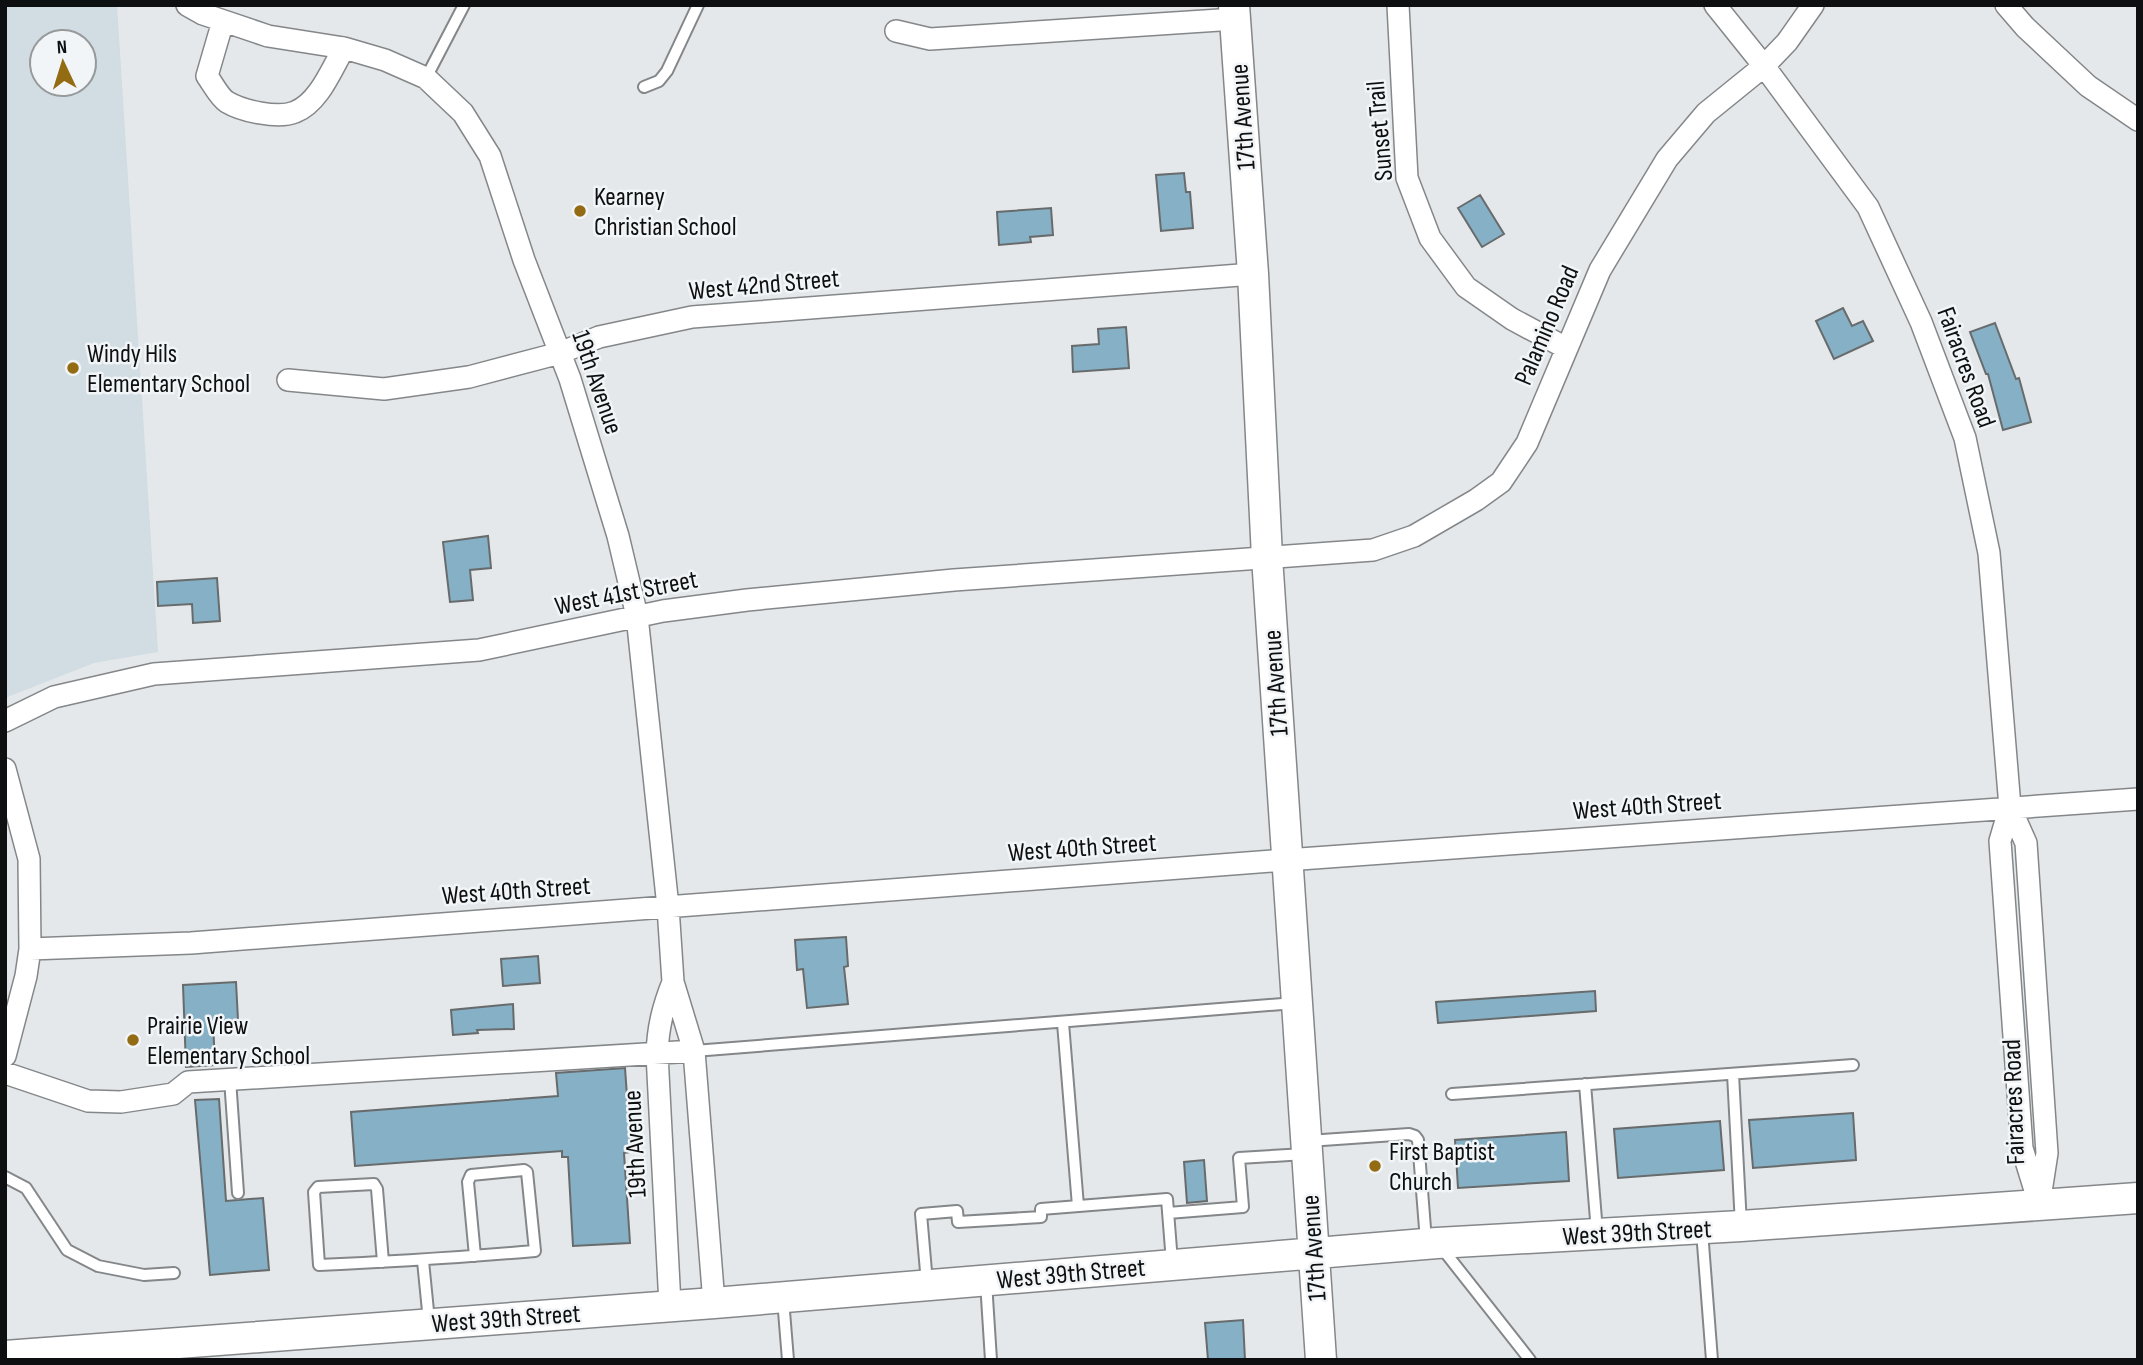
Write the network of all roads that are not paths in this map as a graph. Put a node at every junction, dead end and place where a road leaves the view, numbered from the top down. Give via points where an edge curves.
1 (187, 5) edge
2 (464, 5) edge
3 (698, 5) edge
4 (1398, 5) edge
5 (1715, 5) edge
6 (1813, 5) edge
7 (2006, 5) edge
8 (1235, 12) edge
9 (223, 21) junction
10 (896, 32) dead end
11 (344, 48) junction
12 (1764, 66) junction
13 (425, 78) junction
14 (644, 87) dead end
15 (2138, 120) edge
16 (1253, 274) junction
17 (1566, 348) junction
18 (560, 353) junction
19 (289, 380) dead end
20 (1267, 557) junction
21 (636, 616) junction
22 (5, 721) edge
23 (5, 769) edge
24 (2138, 799) edge
25 (2010, 807) junction
26 (1286, 860) junction
27 (668, 907) junction
28 (30, 949) junction
29 (673, 982) junction
30 (1296, 1003) junction
31 (1063, 1023) junction
32 (694, 1051) junction
33 (657, 1054) junction
34 (5, 1056) edge
35 (1853, 1065) dead end
36 (5, 1073) edge
37 (1732, 1074) junction
38 (230, 1079) junction
39 (1585, 1084) junction
40 (1452, 1094) dead end
41 (1306, 1147) junction
42 (5, 1177) edge
43 (238, 1193) dead end
44 (2138, 1198) edge
45 (2039, 1205) junction
46 (1078, 1206) junction
47 (1168, 1213) junction
48 (1741, 1226) junction
49 (1702, 1228) junction
50 (1598, 1235) junction
51 (1432, 1244) junction
52 (1313, 1253) junction
53 (475, 1256) junction
54 (423, 1261) junction
55 (383, 1262) junction
56 (1172, 1265) junction
57 (174, 1273) dead end
58 (986, 1279) junction
59 (927, 1284) junction
60 (783, 1296) junction
61 (714, 1303) junction
62 (670, 1305) junction
63 (429, 1324) junction
64 (201, 1350) edge
65 (5, 1356) edge
66 (788, 1360) edge
67 (991, 1360) edge
68 (1321, 1360) edge
69 (1530, 1360) edge
70 (1712, 1360) edge

1 - 9 street, 19th Avenue
2 - 13 lane
3 - 14 lane via 667,71 659,81
4 - 17 street, Sunset Trail via 1407,178 1430,238 1466,288
5 - 12 street, Fairacres Road
6 - 12 street, Palamino Road
7 - 15 street via 2088,86
8 - 10 street via 930,39
8 - 16 main road, 17th Avenue
9 - 11 street, 19th Avenue via 268,36
9 - 11 street via 207,76 225,101 263,115 295,112 310,101
11 - 13 street, 19th Avenue
12 - 17 street, Palamino Road via 1706,114 1667,159 1600,270
12 - 25 street, Fairacres Road via 1868,208 1921,322 1965,438 1989,553
13 - 18 street, 19th Avenue via 463,113 490,156
16 - 18 street, West 42nd Street via 692,317 599,337
16 - 20 main road, 17th Avenue
17 - 20 street, Palamino Road via 1527,443 1501,482 1476,500 1414,536 1373,550
18 - 19 street, West 42nd Street via 469,377 384,389
18 - 21 street, 19th Avenue via 618,536
20 - 21 street, West 41st Street via 940,581
20 - 26 main road, 17th Avenue
21 - 22 street, West 41st Street via 479,650 154,674 54,697
21 - 27 street, 19th Avenue
23 - 28 street via 29,859
24 - 25 street, West 40th Street
25 - 26 street, West 40th Street
25 - 45 street, Fairacres Road via 2026,843 2048,1153
26 - 27 street, West 40th Street
26 - 30 main road, 17th Avenue
27 - 28 street, West 40th Street via 191,943
27 - 29 street, 19th Avenue
28 - 34 street
29 - 32 street, 19th Avenue
29 - 33 street, 19th Avenue via 662,1008
30 - 31 lane
30 - 41 main road, 17th Avenue
31 - 32 lane
31 - 46 lane
32 - 33 street
32 - 61 street, 19th Avenue
33 - 38 street
33 - 62 street, 19th Avenue
35 - 37 lane
36 - 38 street via 89,1101 121,1102 173,1094 188,1082
37 - 39 lane
37 - 48 lane
38 - 43 lane
39 - 40 lane
39 - 50 lane
41 - 47 lane via 1239,1158 1243,1207
41 - 51 lane via 1416,1136
41 - 52 main road, 17th Avenue
42 - 57 lane via 26,1188 66,1250 98,1266 144,1275
44 - 45 main road, West 39th Street
45 - 48 main road, West 39th Street
46 - 47 lane via 1167,1199
46 - 59 lane via 1041,1209 1041,1217 958,1222 957,1211 921,1214
47 - 56 lane
48 - 49 main road, West 39th Street
49 - 50 main road, West 39th Street
49 - 70 lane
50 - 51 main road, West 39th Street
51 - 52 main road, West 39th Street
51 - 69 lane
52 - 56 main road, West 39th Street
52 - 68 main road, 17th Avenue
53 - 53 lane via 534,1251 524,1170 471,1175
53 - 54 lane
54 - 55 lane
54 - 63 lane
55 - 55 lane via 374,1184 318,1187 314,1192 319,1265
56 - 58 main road, West 39th Street
58 - 59 main road, West 39th Street
58 - 67 lane
59 - 60 main road, West 39th Street
60 - 61 main road, West 39th Street
60 - 66 lane
61 - 62 main road, West 39th Street
62 - 63 main road, West 39th Street
63 - 64 main road, West 39th Street
64 - 65 main road, West 39th Street

